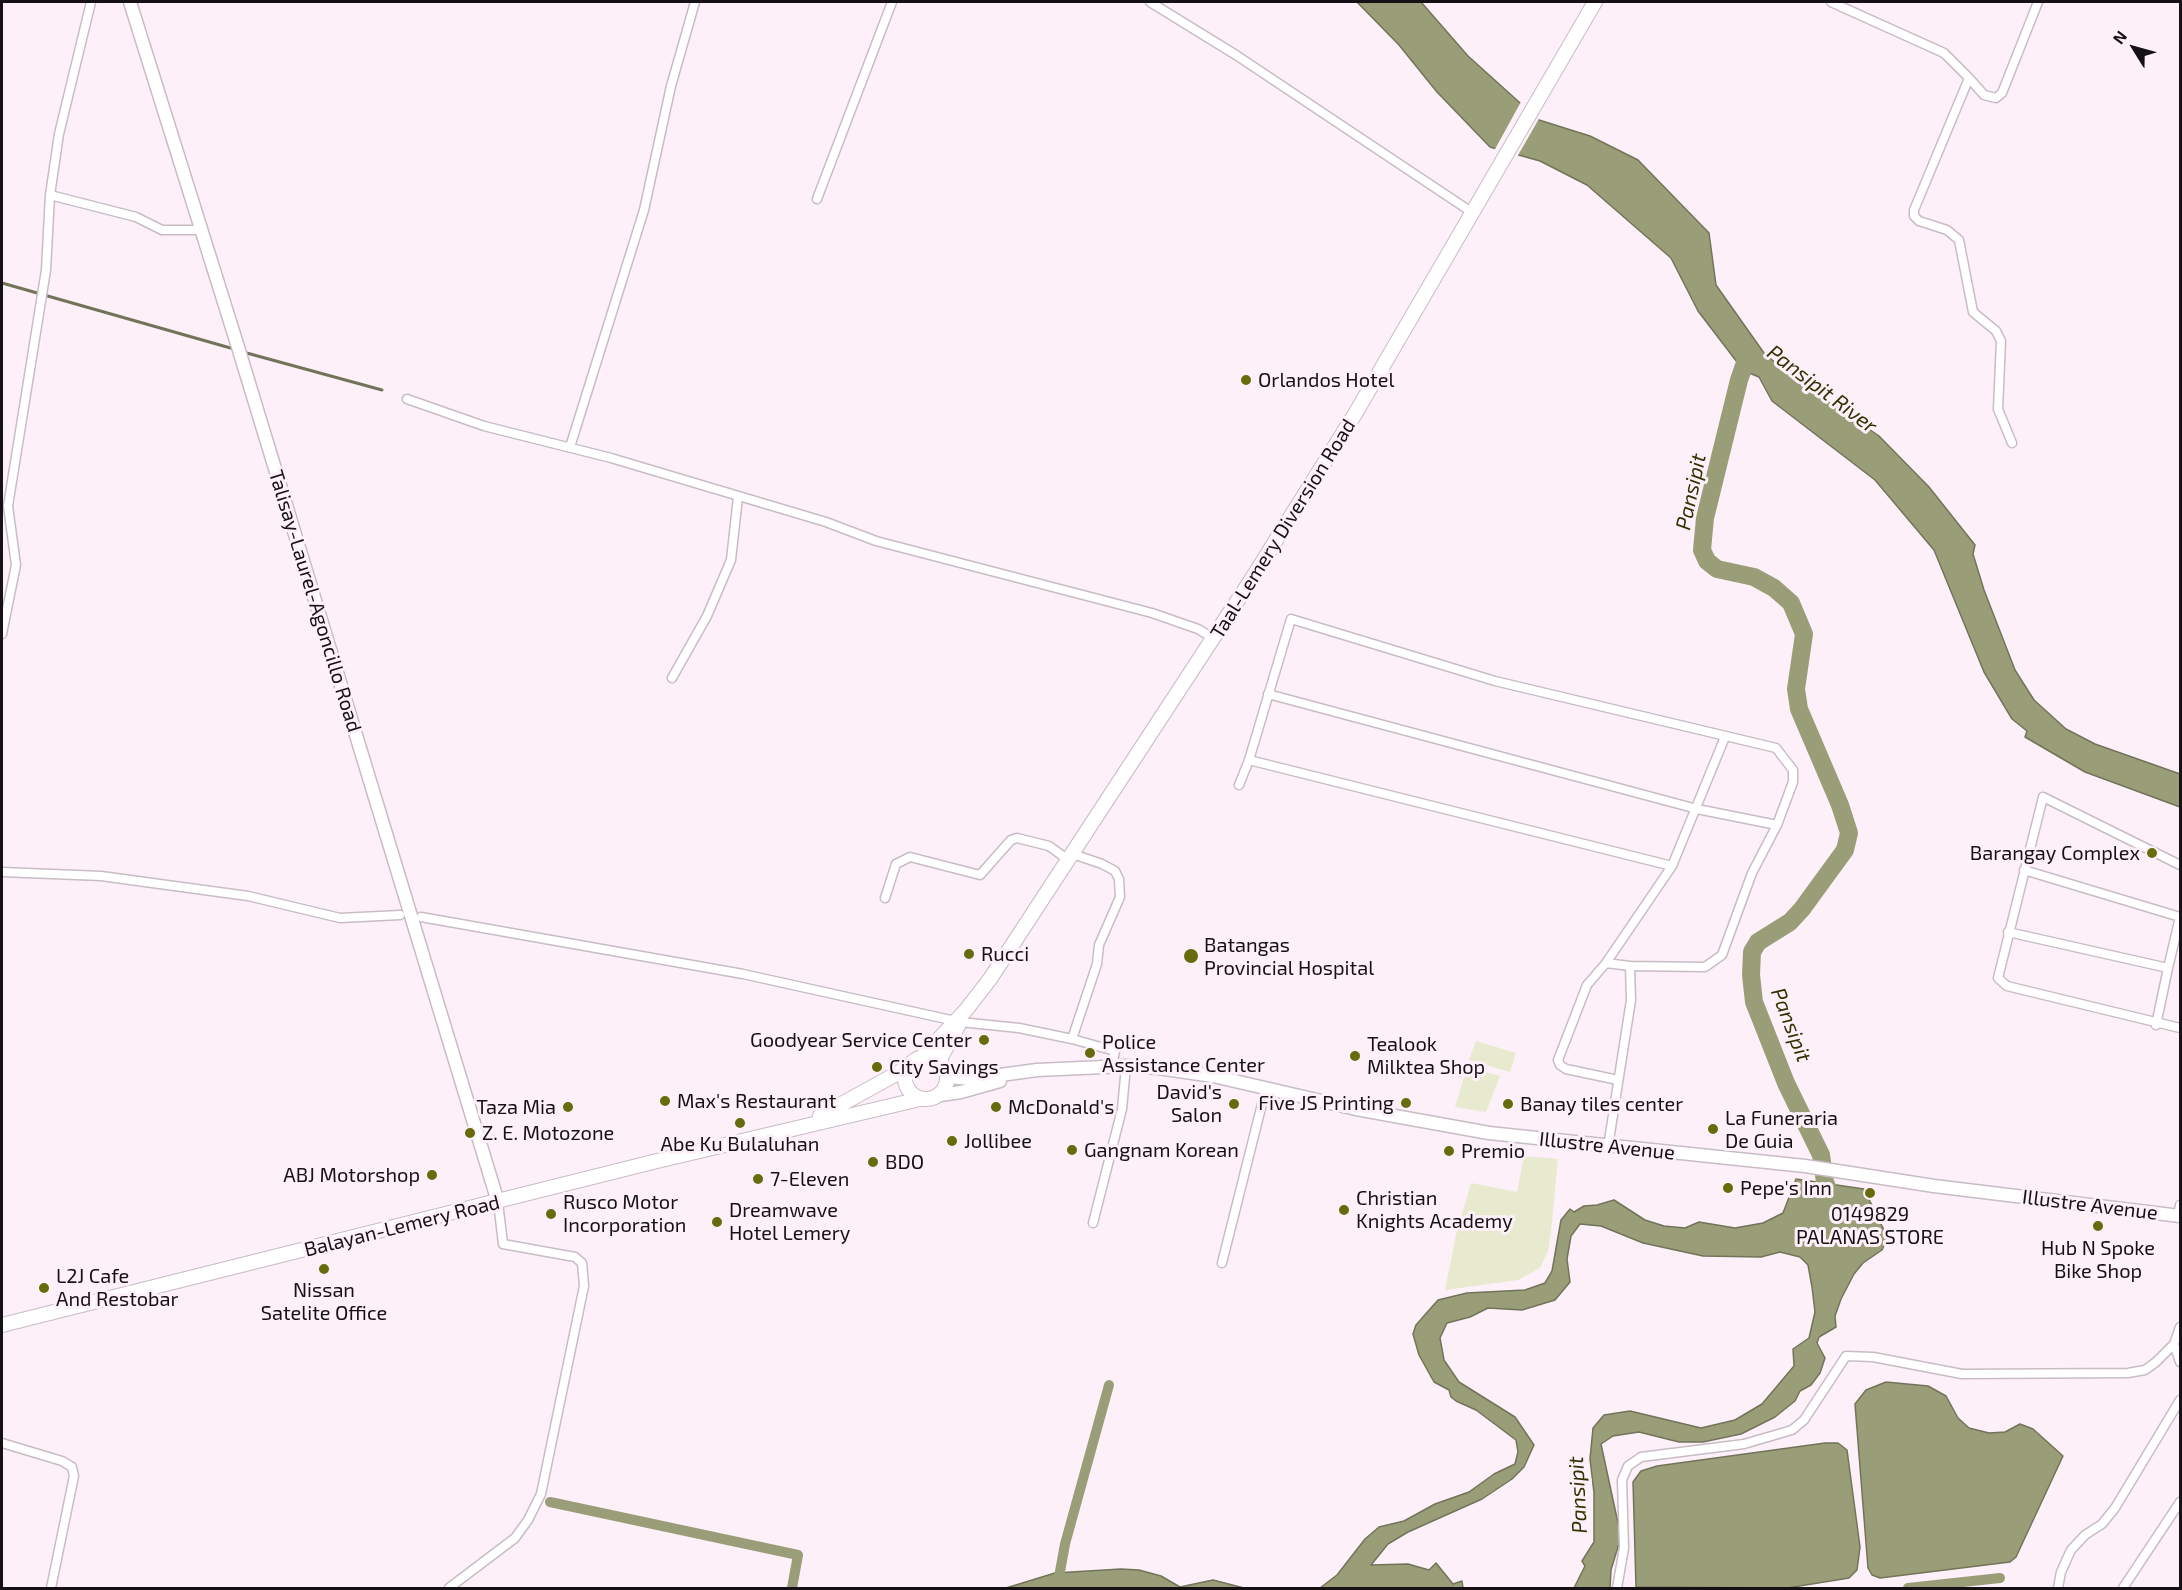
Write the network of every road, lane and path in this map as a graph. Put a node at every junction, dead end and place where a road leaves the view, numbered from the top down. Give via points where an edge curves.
1 (91, 2) edge
2 (130, 2) edge
3 (695, 2) edge
4 (892, 2) edge
5 (1150, 2) edge
6 (1595, 2) edge
7 (1831, 2) edge
8 (2038, 2) edge
9 (1969, 78) junction
10 (50, 195) junction
11 (817, 199) dead end
12 (1473, 213) junction
13 (201, 230) junction
14 (407, 399) dead end
15 (2012, 443) dead end
16 (570, 447) junction
17 (738, 497) junction
18 (2, 634) edge
19 (1214, 638) junction
20 (672, 678) dead end
21 (1268, 694) junction
22 (1725, 736) junction
23 (1249, 760) junction
24 (1239, 785) dead end
25 (1697, 809) junction
26 (1777, 825) junction
27 (1068, 856) junction
28 (2181, 865) edge
29 (1672, 867) junction
30 (2024, 870) junction
31 (2, 872) edge
32 (885, 898) dead end
33 (400, 915) dead end
34 (2180, 916) edge
35 (421, 917) dead end
36 (2008, 932) junction
37 (1606, 963) junction
38 (1630, 966) junction
39 (2168, 968) junction
40 (960, 1018) junction
41 (2156, 1024) junction
42 (2181, 1028) edge
43 (1072, 1039) junction
44 (922, 1057) junction
45 (939, 1061) junction
46 (1126, 1066) junction
47 (1112, 1067) junction
48 (907, 1068) junction
49 (1037, 1070) junction
50 (948, 1077) junction
51 (1618, 1080) junction
52 (1266, 1088) junction
53 (939, 1095) junction
54 (920, 1099) junction
55 (802, 1125) junction
56 (1608, 1147) junction
57 (498, 1202) junction
58 (2180, 1212) edge
59 (1093, 1223) dead end
60 (1222, 1263) dead end
61 (2, 1325) edge
62 (2181, 1327) edge
63 (2174, 1344) junction
64 (2181, 1362) edge
65 (2181, 1400) edge
66 (2, 1443) edge
67 (2180, 1502) edge
68 (51, 1588) edge
69 (449, 1588) edge
70 (1617, 1588) edge
71 (2058, 1588) edge
72 (2123, 1588) edge

1 - 10 street via 58,134
2 - 13 main road, Talisay-Laurel-Agoncillo Road
3 - 16 street via 671,86 644,210
4 - 11 street
5 - 12 street
6 - 12 main road, Taal-Lemery Diversion Road
7 - 9 street via 1944,53
8 - 9 street via 2002,93 1996,98 1984,95
9 - 15 street via 1914,216 1947,230 1959,240 1973,312 1996,331 2001,341 1998,409
10 - 13 street via 136,217 162,230
10 - 18 street via 46,270 8,506 16,565
12 - 19 main road, Taal-Lemery Diversion Road via 1355,414
13 - 57 main road, Talisay-Laurel-Agoncillo Road
14 - 16 street via 484,426
16 - 17 street
17 - 19 street via 876,541 1152,614
17 - 20 street via 730,560 707,616
19 - 27 main road, Taal-Lemery Diversion Road
21 - 22 street via 1291,620 1495,681
21 - 23 street
21 - 25 street
22 - 25 street
22 - 26 street via 1776,748 1786,758 1793,770 1793,782
23 - 24 street
23 - 29 street
25 - 26 street
25 - 29 street
26 - 38 street via 1752,873 1722,955 1715,962 1705,967
27 - 32 street via 1049,846 1017,838 980,875 910,857 896,864
27 - 40 main road, Taal-Lemery Diversion Road via 990,979
27 - 43 street via 1115,871 1120,897 1099,945 1097,964
28 - 30 street via 2043,797
29 - 37 street
30 - 34 street
30 - 36 street
31 - 33 street via 101,876 248,896 340,918
34 - 39 street
35 - 40 street via 743,974
36 - 39 street
36 - 41 street via 1998,978 2007,986
37 - 38 street
37 - 51 street via 1587,985 1558,1060 1566,1069
38 - 51 street via 1631,1000
39 - 41 street
40 - 43 street
40 - 44 main road, Taal-Lemery Diversion Road
40 - 45 main road, Taal-Lemery Diversion Road
41 - 42 street
43 - 47 street via 1114,1052
44 - 45 main road
44 - 48 main road
45 - 50 main road
46 - 47 main road, Illustre Avenue
46 - 52 main road, Illustre Avenue via 1182,1071
46 - 59 street via 1122,1108
47 - 49 main road, Illustre Avenue
48 - 54 main road via 906,1087
48 - 55 main road, Balayan-Lemery Road
49 - 50 main road, Illustre Avenue
49 - 53 main road, Illustre Avenue
50 - 53 main road
51 - 56 street
52 - 56 main road, Illustre Avenue via 1479,1131
52 - 60 street
53 - 54 main road
54 - 55 main road, Balayan-Lemery Road
55 - 57 main road, Balayan-Lemery Road
56 - 58 main road, Illustre Avenue via 1805,1166 1934,1186
57 - 61 main road, Balayan-Lemery Road
57 - 69 street via 503,1244 575,1257 582,1263 584,1286 541,1494 515,1538
62 - 63 street
63 - 64 street
63 - 70 street via 2145,1370 2074,1375 1962,1374 1873,1357 1845,1356 1804,1420 1792,1430 1744,1444 1641,1457 1628,1466 1622,1480 1624,1548
65 - 71 street via 2115,1508 2071,1550
66 - 68 street via 72,1467 74,1476
67 - 72 street

